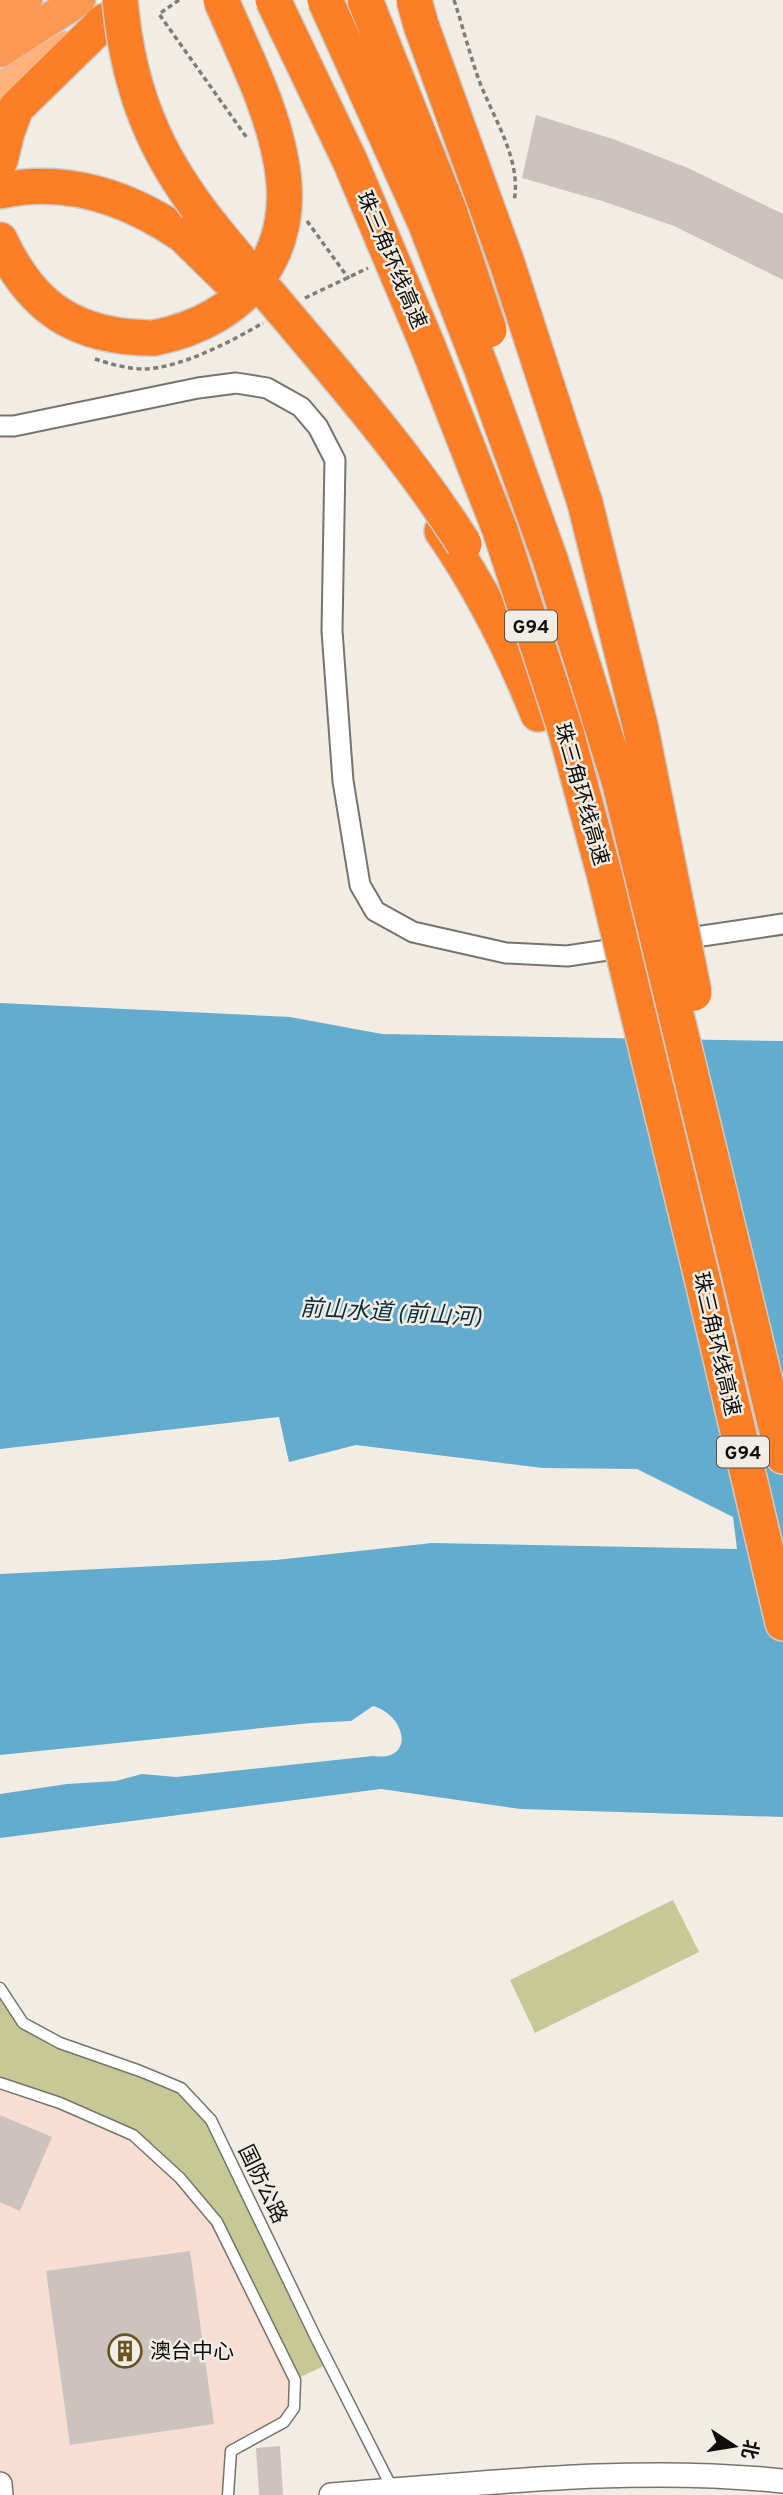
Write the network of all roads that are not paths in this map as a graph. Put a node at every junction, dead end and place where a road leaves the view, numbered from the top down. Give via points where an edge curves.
1 (26, 0) edge
2 (133, 0) edge
3 (221, 0) edge
4 (273, 0) edge
5 (325, 0) edge
6 (365, 0) edge
7 (414, 0) edge
8 (101, 7) edge
9 (0, 18) edge
10 (0, 51) edge
11 (0, 88) edge
12 (0, 160) edge
13 (0, 191) edge
14 (0, 240) edge
15 (0, 426) edge
16 (561, 593) junction
17 (538, 714) junction
18 (783, 924) edge
19 (739, 1273) junction
20 (703, 1282) junction
21 (783, 1456) edge
22 (783, 1623) edge
23 (0, 1988) edge
24 (0, 2083) edge
25 (783, 2481) edge
26 (0, 2484) edge
27 (395, 2493) edge
28 (1, 2495) edge
29 (228, 2495) edge
30 (331, 2495) edge

1 - 9 highway
2 - 8 main road
3 - 14 highway, bridge via 274,130 284,176 281,227 263,274 234,303 195,327 154,338 111,335 56,313 22,280
4 - 20 highway, 珠三角环线高速 / G94, bridge via 350,161 500,530 566,732 602,864
5 - 16 highway, 珠三角环线高速 / G94, bridge via 425,222
6 - 16 highway, bridge via 484,311
7 - 19 highway, bridge via 507,263 592,529 665,842
8 - 10 highway
8 - 11 main road
8 - 12 highway via 16,107
8 - 17 highway, bridge via 170,164 218,234 438,504 495,596
13 - 17 highway, bridge via 52,187 96,192 159,219 204,254 244,295 442,531 496,620
15 - 18 street via 236,383 267,388 301,407 318,427 335,460 332,631 343,781 360,885 375,911 413,932 506,953 567,956
16 - 19 highway, 珠三角环线高速 / G94, bridge via 620,784
17 - 20 highway, bridge
19 - 21 highway, 珠三角环线高速 / G94
20 - 22 highway, 珠三角环线高速 / G94
23 - 27 lane, 国防公路 via 23,2023 60,2043 181,2088 211,2120
24 - 29 lane via 133,2135 180,2178 217,2222 295,2380 294,2408 284,2422 231,2451
25 - 27 street via 737,2476 576,2476
26 - 28 street
27 - 30 street

